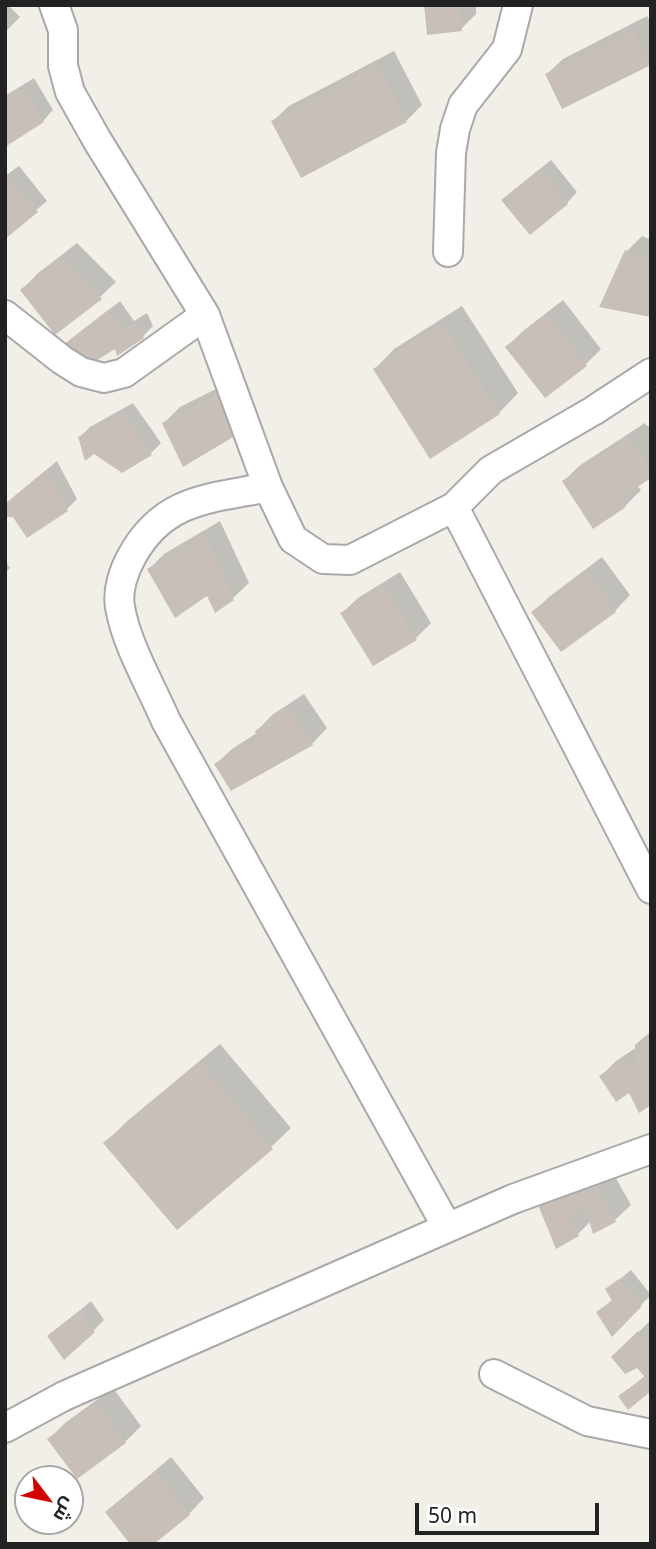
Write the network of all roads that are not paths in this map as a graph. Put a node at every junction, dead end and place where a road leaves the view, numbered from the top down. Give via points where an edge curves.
1 (54, 5) edge
2 (518, 5) edge
3 (448, 252) dead end
4 (5, 315) edge
5 (205, 315) junction
6 (651, 373) edge
7 (268, 487) junction
8 (454, 506) junction
9 (651, 889) edge
10 (651, 1149) edge
11 (447, 1227) junction
12 (494, 1374) dead end
13 (5, 1428) edge
14 (651, 1434) edge

1 - 5 street via 63,30 70,92
2 - 3 street via 507,49 463,105 455,129
4 - 5 street via 62,360 104,379 124,373
5 - 7 street
6 - 8 street via 491,470
7 - 8 street via 293,539 323,559 350,560
7 - 11 street via 169,512 142,538 124,572 119,605 166,721
8 - 9 street
10 - 11 street
11 - 13 street via 64,1396
12 - 14 street via 587,1420

